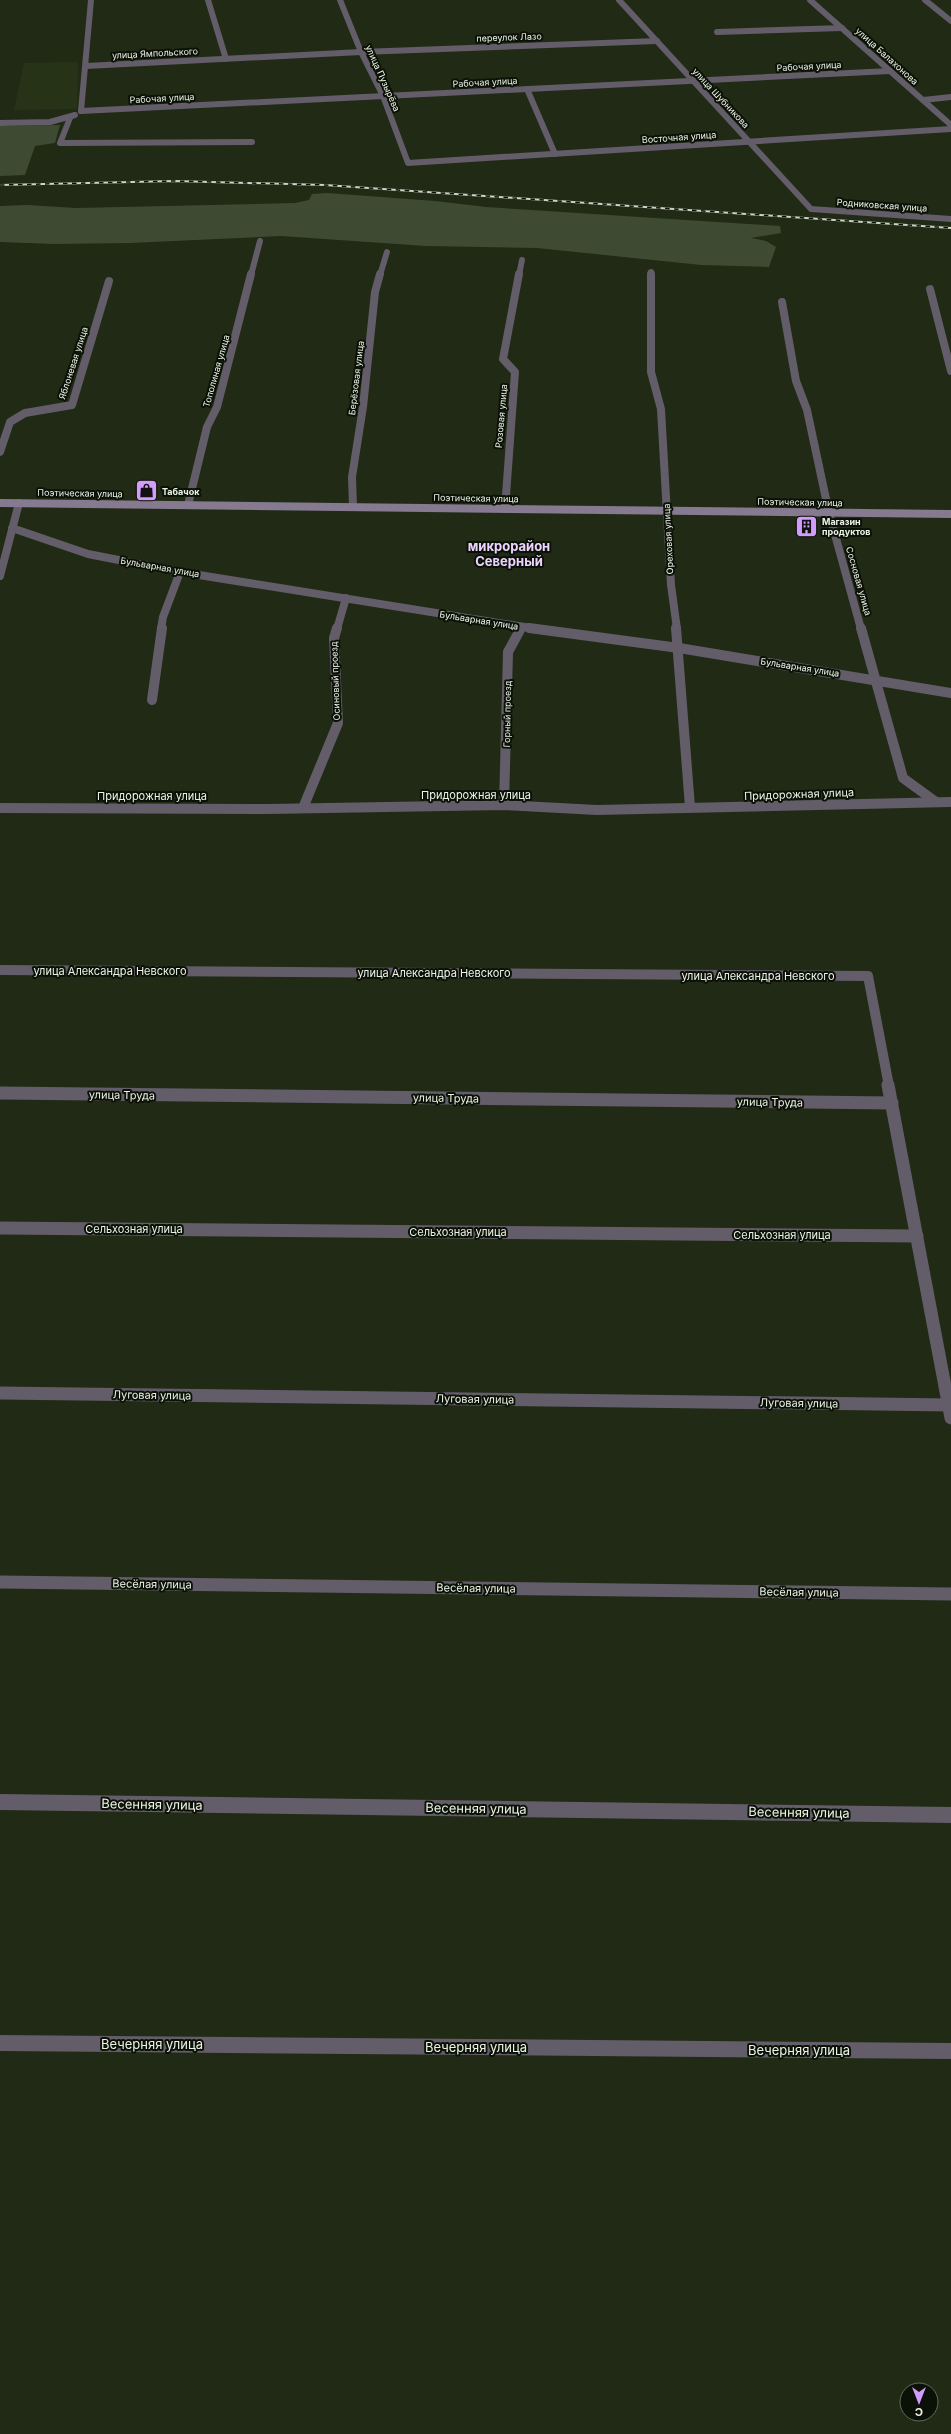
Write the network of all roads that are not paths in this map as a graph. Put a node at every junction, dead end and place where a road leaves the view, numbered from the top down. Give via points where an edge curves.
1 (92, 0) edge
2 (208, 0) edge
3 (340, 0) edge
4 (619, 0) edge
5 (810, 0) edge
6 (925, 0) edge
7 (951, 21) edge
8 (842, 28) junction
9 (717, 32) dead end
10 (656, 41) junction
11 (361, 52) junction
12 (226, 59) junction
13 (86, 66) junction
14 (890, 71) junction
15 (693, 80) junction
16 (527, 88) junction
17 (384, 96) junction
18 (951, 97) edge
19 (923, 100) junction
20 (81, 110) junction
21 (70, 118) junction
22 (0, 123) edge
23 (951, 125) edge
24 (951, 129) edge
25 (252, 142) dead end
26 (749, 142) junction
27 (555, 154) junction
28 (408, 163) joint
29 (811, 209) joint
30 (951, 219) edge
31 (260, 241) dead end
32 (387, 252) dead end
33 (522, 260) dead end
34 (651, 272) dead end
35 (109, 281) dead end
36 (930, 289) dead end
37 (782, 302) dead end
38 (951, 371) edge
39 (0, 452) edge
40 (0, 502) edge
41 (18, 503) junction
42 (188, 505) junction
43 (353, 507) junction
44 (505, 509) junction
45 (666, 511) junction
46 (828, 512) junction
47 (951, 514) edge
48 (12, 528) junction
49 (180, 572) junction
50 (0, 576) edge
51 (346, 598) junction
52 (522, 627) junction
53 (679, 648) junction
54 (876, 680) junction
55 (951, 693) edge
56 (152, 700) dead end
57 (936, 802) junction
58 (951, 802) edge
59 (504, 805) junction
60 (690, 807) junction
61 (0, 808) edge
62 (303, 808) junction
63 (0, 970) edge
64 (0, 1093) edge
65 (892, 1103) junction
66 (0, 1228) edge
67 (917, 1236) junction
68 (0, 1394) edge
69 (950, 1405) edge
70 (951, 1418) edge
71 (0, 1582) edge
72 (951, 1594) edge
73 (0, 1802) edge
74 (951, 1814) edge
75 (0, 2043) edge
76 (951, 2051) edge

1 - 13 street
2 - 12 street
3 - 11 street, улица Пузырёва
4 - 10 street, улица Шубникова
5 - 8 street, улица Балахонова
6 - 7 street
8 - 9 street
8 - 14 street, улица Балахонова
10 - 11 street, переулок Лазо
10 - 15 street, улица Шубникова
11 - 12 street, улица Ямпольского
11 - 17 street, улица Пузырёва
12 - 13 street, улица Ямпольского
13 - 20 street
14 - 15 street, Рабочая улица
14 - 19 street, улица Балахонова
15 - 16 street, Рабочая улица
15 - 26 street, улица Шубникова
16 - 17 street, Рабочая улица
16 - 27 street
17 - 20 street, Рабочая улица
17 - 28 street, улица Пузырёва
18 - 19 street
19 - 23 street, улица Балахонова
20 - 21 street
21 - 22 street via 44,122
21 - 25 street via 60,143
24 - 26 street, Восточная улица
26 - 27 street, Восточная улица
26 - 29 street, улица Шубникова
27 - 28 street, Восточная улица
29 - 30 street, Родниковская улица
31 - 42 street, Тополиная улица via 217,407 207,427
32 - 43 street, Берёзовая улица via 375,292 363,407 352,477
33 - 44 street, Розовая улица via 503,359 515,372
34 - 45 street, Ореховая улица via 651,372 661,409
35 - 39 street, Яблоневая улица via 72,405 25,413 10,422
36 - 38 street
37 - 46 street, Сосновая улица via 796,381 807,410
40 - 41 street, Поэтическая улица
41 - 42 street, Поэтическая улица
41 - 48 street
42 - 43 street, Поэтическая улица
43 - 44 street, Поэтическая улица
44 - 45 street, Поэтическая улица
45 - 46 street, Поэтическая улица
45 - 53 street, Ореховая улица via 671,585
46 - 47 street, Поэтическая улица
46 - 54 street, Сосновая улица
48 - 49 street, Бульварная улица via 88,554
48 - 50 street
49 - 51 street, Бульварная улица
49 - 56 street via 163,617
51 - 52 street, Бульварная улица
51 - 62 street, Осиновый проезд via 334,638 338,723
52 - 53 street, Бульварная улица
52 - 59 street, Горный проезд via 508,652
53 - 54 street, Бульварная улица
53 - 60 street, Ореховая улица
54 - 55 street, Бульварная улица
54 - 57 street, Сосновая улица via 903,778
57 - 58 street, Придорожная улица
57 - 60 street, Придорожная улица
59 - 60 street, Придорожная улица via 597,810
59 - 62 street, Придорожная улица
61 - 62 street, Придорожная улица
63 - 65 street, улица Александра Невского via 868,976
64 - 65 street, улица Труда
65 - 67 street
66 - 67 street, Сельхозная улица
67 - 69 street
68 - 69 street, Луговая улица
69 - 70 street
71 - 72 street, Весёлая улица
73 - 74 street, Весенняя улица
75 - 76 street, Вечерняя улица

